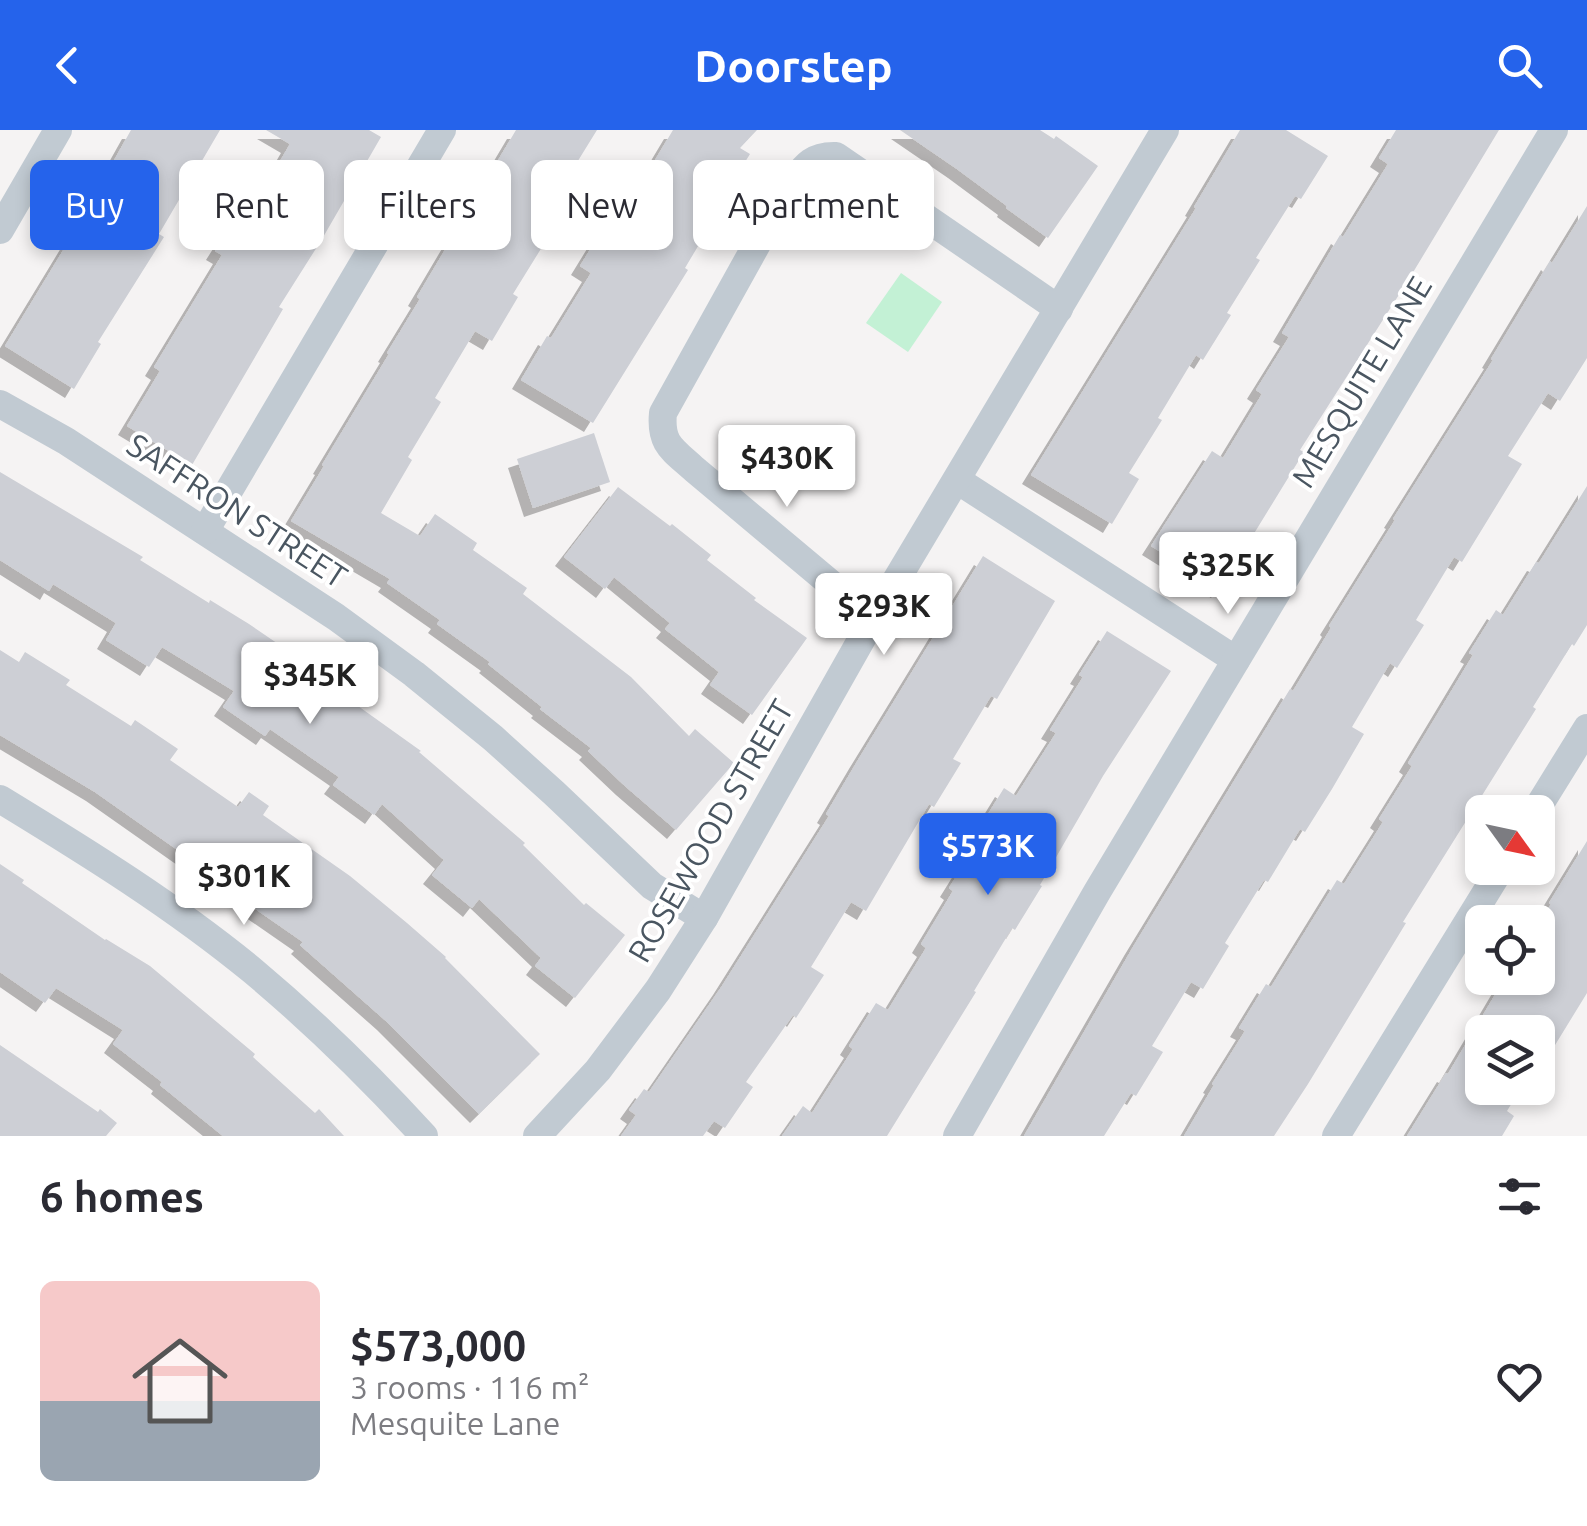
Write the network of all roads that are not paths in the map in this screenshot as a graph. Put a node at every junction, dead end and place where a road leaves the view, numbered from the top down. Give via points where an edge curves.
1 (58, 130) edge
2 (442, 130) edge
3 (1165, 130) edge
4 (1554, 130) edge
5 (0, 230) edge
6 (1059, 309) junction
7 (0, 404) edge
8 (957, 480) junction
9 (205, 532) junction
10 (873, 620) junction
11 (1236, 660) junction
12 (1587, 728) edge
13 (1546, 795) edge
14 (0, 799) edge
15 (1491, 885) edge
16 (704, 918) junction
17 (424, 1136) edge
18 (537, 1136) edge
19 (956, 1136) edge
20 (1336, 1136) edge

1 - 5 street
2 - 9 street
3 - 6 street, ROSEWOOD STREET
4 - 11 street, MESQUITE LANE
6 - 8 street, ROSEWOOD STREET
6 - 10 street via 836,156 811,160 787,190 663,413 662,430 694,469
7 - 9 street, SAFFRON STREET
8 - 10 street, ROSEWOOD STREET
8 - 11 street
9 - 16 street, SAFFRON STREET via 414,674 554,792 652,886
10 - 16 street, ROSEWOOD STREET
11 - 19 street, MESQUITE LANE
12 - 13 street
14 - 17 street via 100,860 252,970
15 - 20 street
16 - 18 street, ROSEWOOD STREET via 608,1057

